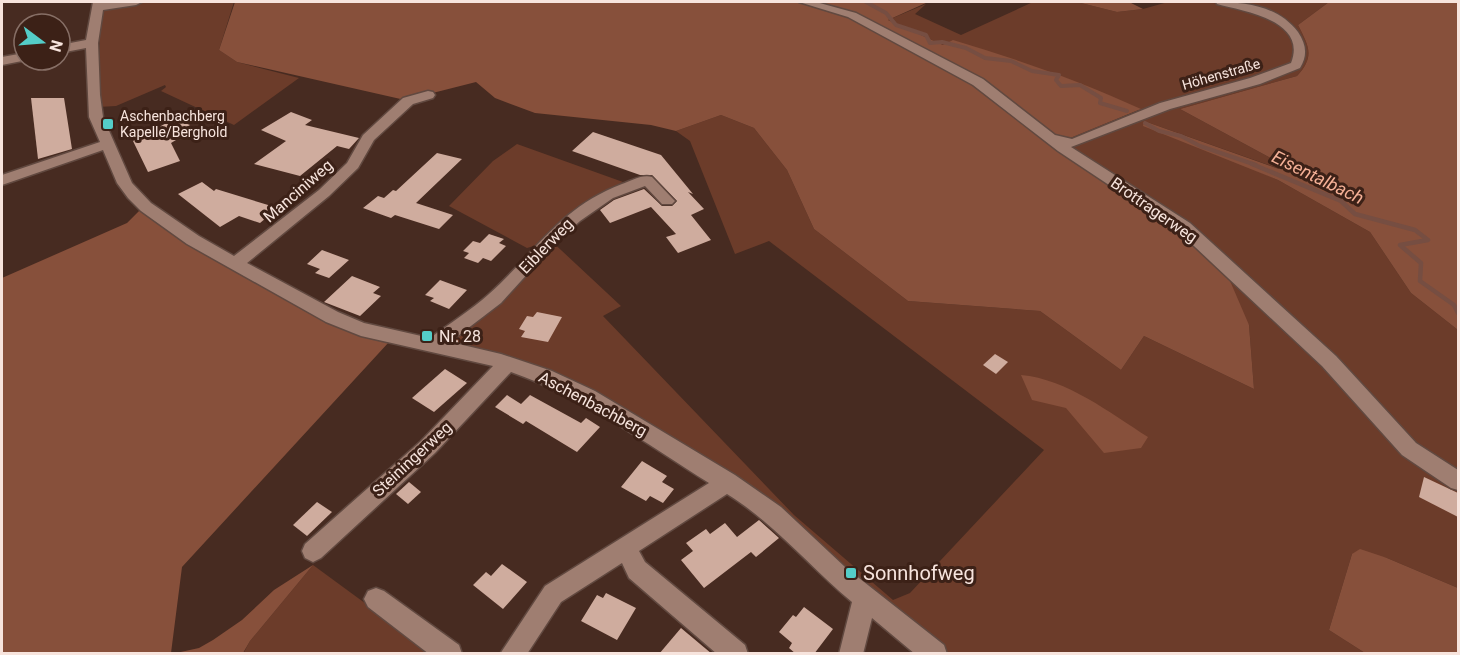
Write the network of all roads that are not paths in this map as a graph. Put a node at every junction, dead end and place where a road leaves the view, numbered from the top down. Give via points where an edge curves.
1 (136, 2) edge
2 (805, 2) edge
3 (1221, 2) edge
4 (97, 4) edge
5 (92, 43) junction
6 (72, 47) edge
7 (428, 95) dead end
8 (1047, 136) junction
9 (108, 144) junction
10 (2, 180) edge
11 (667, 201) dead end
12 (237, 262) junction
13 (432, 346) junction
14 (508, 363) junction
15 (1458, 481) edge
16 (728, 482) junction
17 (626, 548) junction
18 (313, 550) dead end
19 (376, 598) dead end
20 (865, 598) junction
21 (450, 654) edge
22 (512, 654) edge
23 (736, 654) edge
24 (851, 654) edge
25 (935, 654) edge

1 - 4 street
2 - 8 street, Brottragerweg via 852,15 978,82
3 - 8 street, Höhenstraße via 1262,11 1284,23 1298,43 1296,65 1255,81 1165,106 1079,141
4 - 5 street, Aschenbachberg
5 - 6 street
5 - 9 street, Aschenbachberg via 96,115
7 - 12 street, Manciniweg via 408,100 368,138 352,166 324,194
8 - 15 street, Brottragerweg via 1184,227 1329,361 1409,448
9 - 10 street
9 - 12 street, Aschenbachberg via 125,183 146,207 194,240
11 - 13 street, Eiblerweg via 647,180 588,207 556,232 495,299
12 - 13 street, Aschenbachberg via 332,317 361,329
13 - 14 street, Aschenbachberg
14 - 16 street, Aschenbachberg via 588,397
14 - 18 street, Steiningerweg via 428,447
16 - 17 street
16 - 20 street, Aschenbachberg via 773,514
17 - 22 street via 553,594
17 - 23 street via 637,570
19 - 21 street
20 - 24 street
20 - 25 street, Aschenbachberg

